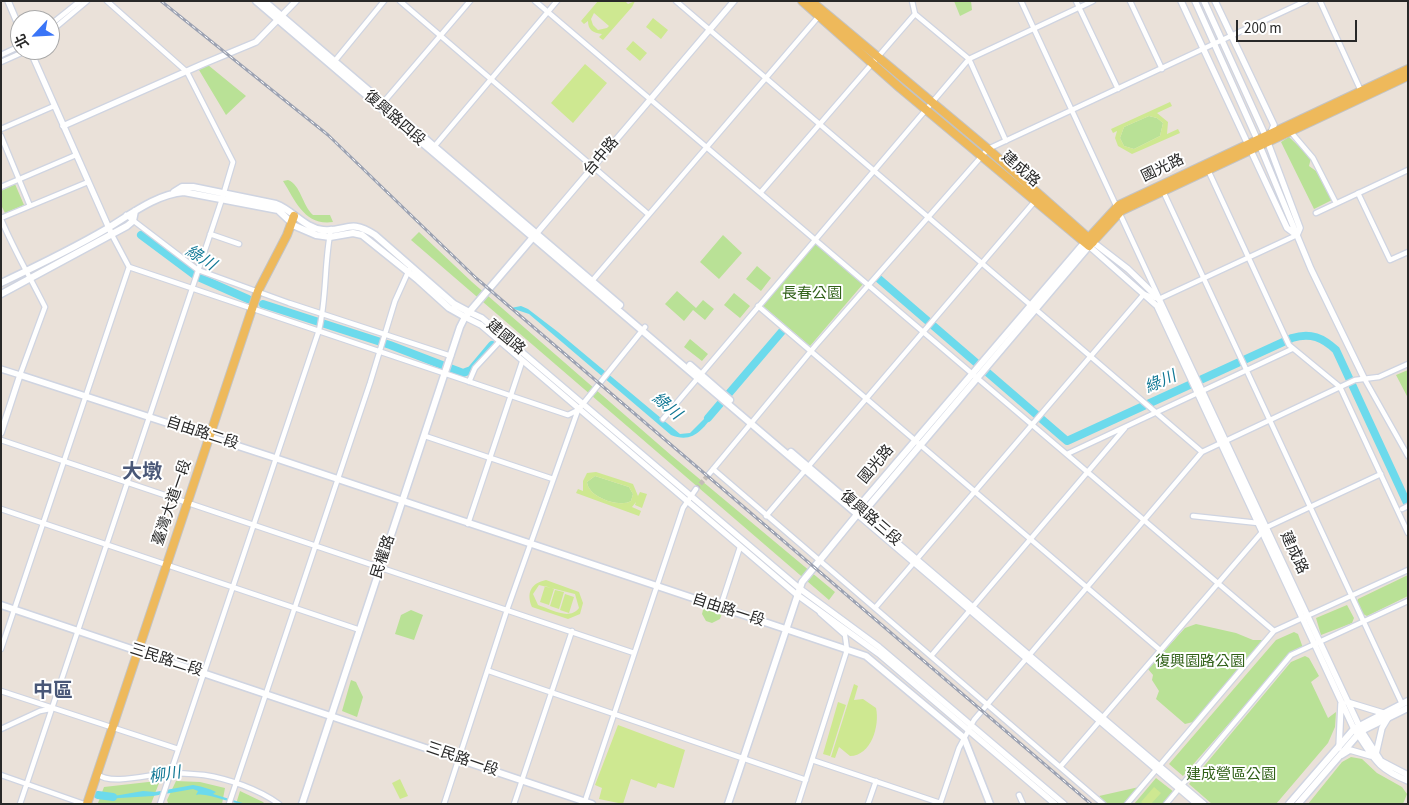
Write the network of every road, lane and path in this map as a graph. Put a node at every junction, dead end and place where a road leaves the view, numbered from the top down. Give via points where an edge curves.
1 (80, 1) edge
2 (87, 1) edge
3 (107, 1) edge
4 (256, 1) edge
5 (264, 1) edge
6 (296, 1) edge
7 (384, 1) edge
8 (400, 1) edge
9 (470, 1) edge
10 (535, 1) edge
11 (557, 1) edge
12 (676, 1) edge
13 (734, 1) edge
14 (802, 1) edge
15 (811, 1) edge
16 (912, 1) edge
17 (1021, 1) edge
18 (1076, 1) edge
19 (1093, 1) edge
20 (1130, 1) edge
21 (1182, 1) edge
22 (1195, 1) edge
23 (1204, 1) edge
24 (1215, 1) edge
25 (1306, 1) edge
26 (1320, 1) edge
27 (1079, 8) junction
28 (547, 12) junction
29 (821, 14) junction
30 (915, 14) junction
31 (60, 17) edge
32 (281, 19) junction
33 (60, 24) edge
34 (1034, 28) junction
35 (710, 30) junction
36 (440, 36) junction
37 (1230, 36) junction
38 (1222, 40) junction
39 (1215, 44) junction
40 (1204, 49) junction
41 (877, 56) junction
42 (969, 59) junction
43 (33, 60) edge
44 (333, 63) junction
45 (871, 63) junction
46 (1162, 68) junction
47 (1408, 69) edge
48 (187, 72) junction
49 (1408, 76) edge
50 (765, 77) junction
51 (491, 78) junction
52 (1118, 89) junction
53 (1362, 94) junction
54 (650, 99) junction
55 (381, 105) junction
56 (54, 106) junction
57 (929, 106) junction
58 (1072, 110) junction
59 (820, 124) junction
60 (63, 126) junction
61 (1, 128) edge
62 (1290, 131) junction
63 (1, 136) edge
64 (1268, 136) junction
65 (1006, 141) junction
66 (1258, 142) junction
67 (706, 146) junction
68 (1249, 147) junction
69 (432, 148) junction
70 (984, 152) junction
71 (76, 155) junction
72 (594, 166) junction
73 (874, 170) junction
74 (1208, 170) junction
75 (1408, 170) edge
76 (19, 180) junction
77 (88, 182) junction
78 (1, 187) edge
79 (1162, 188) junction
80 (762, 192) junction
81 (1358, 193) junction
82 (223, 196) junction
83 (1034, 202) junction
84 (1336, 203) junction
85 (30, 206) junction
86 (1118, 210) junction
87 (135, 211) junction
88 (1316, 212) dead end
89 (648, 214) junction
90 (126, 215) junction
91 (928, 216) junction
92 (1, 218) edge
93 (132, 220) junction
94 (293, 220) junction
95 (108, 228) junction
96 (331, 229) junction
97 (210, 234) junction
98 (112, 235) junction
99 (534, 236) junction
100 (1297, 236) junction
101 (330, 237) junction
102 (816, 239) junction
103 (1089, 242) junction
104 (239, 244) dead end
105 (1407, 253) edge
106 (1249, 258) junction
107 (983, 262) junction
108 (129, 268) junction
109 (410, 269) junction
110 (198, 270) junction
111 (27, 271) junction
112 (31, 279) junction
113 (1204, 279) junction
114 (591, 282) junction
115 (1, 283) edge
116 (869, 285) junction
117 (192, 288) junction
118 (257, 292) junction
119 (1, 294) edge
120 (1144, 294) junction
121 (1159, 299) junction
122 (758, 306) junction
123 (252, 307) junction
124 (1034, 307) junction
125 (467, 314) junction
126 (322, 316) junction
127 (644, 328) junction
128 (319, 331) junction
129 (923, 332) junction
130 (385, 336) junction
131 (500, 341) junction
132 (1291, 347) junction
133 (381, 351) junction
134 (812, 353) junction
135 (1092, 355) junction
136 (522, 362) junction
137 (1408, 364) edge
138 (449, 365) junction
139 (1246, 368) junction
140 (1, 369) edge
141 (977, 374) junction
142 (20, 375) junction
143 (700, 376) junction
144 (1364, 378) junction
145 (1194, 379) junction
146 (470, 382) junction
147 (1343, 386) junction
148 (1199, 390) junction
149 (86, 396) junction
150 (511, 397) junction
151 (867, 399) junction
152 (582, 403) junction
153 (578, 410) junction
154 (1158, 413) junction
155 (148, 417) junction
156 (663, 419) dead end
157 (1270, 420) junction
158 (753, 422) junction
159 (1033, 423) junction
160 (1124, 428) junction
161 (1, 433) edge
162 (425, 436) junction
163 (209, 438) junction
164 (1, 440) edge
165 (1223, 442) junction
166 (917, 443) junction
167 (1202, 452) junction
168 (1067, 454) junction
169 (1408, 456) edge
170 (275, 458) junction
171 (490, 458) junction
172 (64, 461) junction
173 (807, 468) junction
174 (714, 469) junction
175 (1088, 471) junction
176 (709, 474) tunnel mouth
177 (1381, 474) junction
178 (337, 479) junction
179 (553, 479) junction
180 (127, 482) junction
181 (696, 489) tunnel mouth
182 (975, 492) junction
183 (689, 498) junction
184 (402, 501) junction
185 (187, 503) junction
186 (1408, 506) edge
187 (1311, 507) junction
188 (1, 509) edge
189 (1402, 509) dead end
190 (859, 513) junction
191 (766, 516) junction
192 (1193, 516) dead end
193 (1144, 521) junction
194 (1257, 522) junction
195 (43, 524) junction
196 (253, 524) junction
197 (468, 524) junction
198 (1264, 530) junction
199 (1408, 532) edge
200 (1030, 539) junction
201 (105, 543) junction
202 (316, 545) junction
203 (531, 545) junction
204 (740, 547) junction
205 (818, 560) junction
206 (916, 561) junction
207 (166, 565) junction
208 (381, 567) junction
209 (1408, 570) edge
210 (1217, 582) junction
211 (232, 586) junction
212 (656, 587) junction
213 (1087, 587) junction
214 (798, 591) junction
215 (1352, 596) junction
216 (1408, 601) edge
217 (1, 605) edge
218 (294, 607) junction
219 (720, 608) junction
220 (817, 608) junction
221 (875, 608) junction
222 (971, 608) junction
223 (15, 609) junction
224 (507, 610) junction
225 (1305, 617) junction
226 (1364, 622) junction
227 (77, 630) junction
228 (360, 630) junction
229 (785, 630) junction
230 (1274, 631) junction
231 (572, 632) junction
232 (1317, 643) junction
233 (1, 649) edge
234 (847, 650) junction
235 (1160, 650) junction
236 (138, 652) junction
237 (634, 653) junction
238 (931, 656) junction
239 (1028, 657) junction
240 (489, 671) junction
241 (203, 673) junction
242 (1, 691) edge
243 (266, 694) junction
244 (550, 694) junction
245 (1344, 703) junction
246 (1406, 704) edge
247 (988, 705) junction
248 (52, 709) junction
249 (614, 714) junction
250 (1385, 715) junction
251 (332, 716) junction
252 (1102, 719) junction
253 (970, 726) junction
254 (112, 728) junction
255 (1, 729) edge
256 (1358, 730) junction
257 (964, 738) junction
258 (1339, 748) junction
259 (178, 749) junction
260 (1374, 755) junction
261 (743, 758) junction
262 (459, 759) junction
263 (812, 760) junction
264 (1336, 760) junction
265 (1060, 767) junction
266 (1158, 767) junction
267 (170, 773) junction
268 (97, 774) junction
269 (1, 775) edge
270 (1408, 775) edge
271 (806, 780) junction
272 (522, 781) junction
273 (876, 781) junction
274 (1408, 781) edge
275 (236, 783) junction
276 (27, 784) junction
277 (1181, 786) junction
278 (1019, 795) dead end
279 (584, 801) junction
280 (160, 802) edge
281 (940, 803) edge
282 (20, 804) edge
283 (85, 804) edge
284 (229, 804) edge
285 (279, 804) edge
286 (302, 804) edge
287 (444, 804) edge
288 (514, 804) edge
289 (592, 804) edge
290 (728, 804) edge
291 (798, 804) edge
292 (868, 804) edge
293 (990, 804) edge
294 (1023, 804) edge
295 (1055, 804) edge
296 (1064, 804) edge
297 (1104, 804) edge
298 (1127, 804) edge
299 (1166, 804) edge
300 (1197, 804) edge
301 (1204, 804) edge
302 (1289, 804) edge
303 (1298, 804) edge

1 - 31 street
2 - 33 street
3 - 48 street
4 - 32 main road, 復興路四段
5 - 32 main road, 復興路四段
6 - 32 street
7 - 44 street
8 - 36 street
9 - 36 street
10 - 28 street
11 - 28 street
12 - 35 street
13 - 35 street, 台中路
14 - 29 main road, 建成路
15 - 29 main road, 建成路
16 - 30 street
17 - 34 street
18 - 27 street
19 - 27 street
20 - 46 street
21 - 40 street
22 - 39 street
23 - 38 street
24 - 37 street
25 - 37 street
26 - 53 street
27 - 34 street
27 - 52 street
28 - 51 street
28 - 54 street
29 - 41 main road, 建成路
29 - 45 main road, 建成路
29 - 50 street
30 - 41 street
30 - 42 street
32 - 44 main road, 復興路四段
32 - 48 street via 258,41
34 - 42 street
34 - 58 street
35 - 50 street
35 - 54 street, 台中路
36 - 51 street
36 - 55 street
37 - 38 street
37 - 64 street via 1274,125
38 - 39 street
38 - 64 street
39 - 40 street
39 - 66 street
40 - 46 street
40 - 68 street
41 - 45 street
41 - 57 main road, 建成路
42 - 57 street
42 - 65 street
43 - 56 street
44 - 55 main road, 復興路四段
45 - 57 main road, 建成路
45 - 59 street
46 - 52 street
47 - 53 main road, 國光路
48 - 60 street
48 - 82 street via 233,162
49 - 53 main road, 國光路
50 - 59 street
50 - 67 street
51 - 69 street
51 - 72 street
52 - 58 street
53 - 62 main road, 國光路
53 - 64 main road, 國光路
54 - 67 street
54 - 72 street, 台中路
55 - 69 main road, 復興路四段
56 - 60 street
56 - 61 street
57 - 70 main road, 建成路
57 - 73 street
58 - 65 street
58 - 86 street
59 - 73 street
59 - 80 street
60 - 71 street
62 - 64 main road, 國光路
62 - 84 street via 1313,158
63 - 76 street
64 - 66 main road, 國光路
64 - 100 street via 1300,228
65 - 70 street
66 - 68 main road, 國光路
66 - 100 street
67 - 80 street
67 - 89 street
68 - 74 main road, 國光路
68 - 79 main road, 國光路
68 - 100 street via 1287,228
69 - 99 main road, 復興路四段
70 - 83 main road, 建成路
70 - 91 street
70 - 103 main road, 建成路
71 - 76 street
71 - 77 street
72 - 89 street
72 - 99 street, 台中路
73 - 91 street
73 - 102 street
74 - 79 main road, 國光路
74 - 106 street
75 - 81 street
76 - 78 street
76 - 85 street
77 - 85 street
77 - 95 street
79 - 86 main road, 國光路
79 - 113 street
80 - 102 street
81 - 84 street
81 - 105 street via 1390,260
82 - 87 main road, 建國路 via 183,189
82 - 94 main road, 建國路 via 278,210
82 - 97 street
83 - 103 main road, 建成路
83 - 107 street
84 - 88 street
85 - 92 street
86 - 103 main road, 國光路
86 - 121 street
87 - 90 main road, 建國路
87 - 93 main road
89 - 114 street
90 - 93 street
90 - 95 main road, 建國路
91 - 107 street
91 - 116 street
92 - 111 street
93 - 98 main road
93 - 110 street
94 - 96 main road, 建國路 via 315,228
94 - 101 main road, 建國路 via 309,233
94 - 118 main road, 臺灣大道一段
95 - 98 street
95 - 111 main road, 建國路
96 - 101 street
96 - 109 main road, 建國路 via 361,226
97 - 104 street
97 - 110 street
98 - 108 street
98 - 112 main road
99 - 114 main road, 復興路三段
99 - 125 main road, 台中路
100 - 106 street
100 - 144 street
101 - 109 main road, 建國路 via 352,233 362,235
101 - 126 street
102 - 116 street
102 - 122 street
103 - 120 street, 建成路
103 - 121 street, 建成路 via 1128,269
103 - 124 main road, 國光路
106 - 113 street
106 - 132 street
107 - 124 street
107 - 129 street
108 - 117 street
108 - 149 street
109 - 125 main road, 建國路
109 - 130 street
110 - 117 street
110 - 118 street
111 - 112 street
111 - 115 main road, 建國路
112 - 119 main road
112 - 142 street via 45,307
113 - 121 street
113 - 139 street
114 - 127 main road, 復興路三段
116 - 129 street
116 - 134 street
117 - 123 street
117 - 155 street
118 - 123 main road, 臺灣大道一段
118 - 126 street
120 - 121 street
120 - 135 street
120 - 145 street, 建成路 via 1157,306
121 - 145 street, 建成路
122 - 134 street
122 - 143 street
123 - 128 street
123 - 163 main road, 臺灣大道一段
124 - 135 street
124 - 141 main road, 國光路
125 - 131 street, 建國路
125 - 138 main road, 民權路
125 - 152 street, 建國路 via 482,318
126 - 128 street
126 - 130 street
127 - 143 main road, 復興路三段
127 - 152 street
128 - 133 street
128 - 170 street
129 - 141 street
129 - 151 street
130 - 133 street
130 - 138 street
131 - 136 street, 建國路
131 - 146 street via 475,368
132 - 139 street
132 - 147 street
133 - 138 street
133 - 178 street
134 - 151 street
134 - 158 street
135 - 154 street
135 - 159 street
136 - 150 street
136 - 153 street, 建國路
137 - 144 street via 1379,377
138 - 146 street
138 - 162 main road, 民權路
139 - 148 street
139 - 157 street
140 - 142 street, 自由路二段
141 - 159 street
141 - 166 main road, 國光路
142 - 149 main road, 自由路二段
142 - 161 street
143 - 156 street
143 - 158 main road, 復興路三段
144 - 147 street
144 - 169 street
145 - 148 street, 建成路
146 - 150 street
147 - 157 street
147 - 177 street
148 - 154 street
148 - 165 street, 建成路
149 - 155 main road, 自由路二段
149 - 172 street
150 - 153 street via 568,415
150 - 171 street
151 - 166 street
151 - 173 street
152 - 153 street
152 - 183 street, 建國路
153 - 179 street
153 - 183 street, 建國路
154 - 160 street
154 - 167 street
155 - 163 main road, 自由路二段
155 - 180 street
157 - 165 street
157 - 187 street
158 - 173 main road, 復興路三段
158 - 174 street
159 - 168 street
159 - 182 street
160 - 168 street
160 - 175 street
162 - 171 street
162 - 184 main road, 民權路
163 - 170 main road, 自由路二段
163 - 185 main road, 臺灣大道一段
164 - 172 street
165 - 167 street
165 - 194 street, 建成路
165 - 198 street, 建成路
166 - 182 street
166 - 190 main road, 國光路 via 862,503
167 - 193 street
168 - 175 street
170 - 178 main road, 自由路二段
170 - 196 street
171 - 179 street
171 - 197 street
172 - 180 street
172 - 195 street
173 - 190 main road, 復興路三段
173 - 191 street
174 - 176 street
174 - 191 street
175 - 193 street
175 - 200 street
177 - 187 street
177 - 199 street
178 - 184 main road, 自由路二段
178 - 202 street
179 - 203 street
180 - 185 street
180 - 201 street
181 - 183 street
182 - 200 street
182 - 206 street
183 - 204 street, 建國路
183 - 212 street
183 - 214 street, 建國路
184 - 197 main road, 自由路一段
184 - 208 main road, 民權路
185 - 196 street
185 - 207 main road, 臺灣大道一段
186 - 189 street
187 - 198 street
187 - 215 street
188 - 195 street
190 - 205 main road, 國光路
190 - 206 street, 復興路三段
191 - 205 street
192 - 194 street
193 - 210 street
193 - 213 street
194 - 198 street, 建成路
195 - 201 street
195 - 223 street
196 - 202 street
196 - 211 street
197 - 203 main road, 自由路一段
198 - 210 street
198 - 225 street, 建成路
200 - 213 street
200 - 222 street
201 - 207 street
201 - 227 street
202 - 208 street
202 - 218 street
203 - 212 main road, 自由路一段
203 - 224 street
204 - 214 street, 建國路
204 - 219 street
205 - 214 main road, 國光路
205 - 221 street
206 - 221 street
206 - 222 street, 復興路三段
207 - 211 street
207 - 236 main road, 臺灣大道一段
208 - 224 street
208 - 228 main road, 民權路
209 - 215 street
210 - 230 street
210 - 235 street
211 - 218 street
211 - 241 street
212 - 219 main road, 自由路一段
212 - 237 street
213 - 235 street
213 - 239 street
214 - 220 street
214 - 229 main road, 國光路
214 - 253 street via 879,647
215 - 225 street
215 - 226 street
216 - 226 street
217 - 223 main road, 三民路二段
218 - 228 street
218 - 243 street
219 - 229 main road, 自由路一段
220 - 234 street via 823,618 846,635
220 - 253 street
221 - 238 street
222 - 238 street
222 - 239 street, 復興路三段
223 - 227 main road, 三民路二段
223 - 233 street
224 - 231 street
224 - 240 street
225 - 230 street
225 - 232 street, 建成路
226 - 232 street
226 - 246 street
227 - 236 main road, 三民路二段
227 - 248 street
228 - 251 main road, 民權路
229 - 234 main road, 自由路一段
229 - 261 main road, 國光路
230 - 266 street
231 - 237 street
231 - 244 street
232 - 245 street, 建成路
232 - 277 street via 1291,655
234 - 257 main road, 自由路一段 via 871,660
234 - 263 street
235 - 252 street
236 - 241 main road, 三民路二段
236 - 254 main road, 臺灣大道一段
237 - 249 street
238 - 247 street
239 - 247 street
239 - 252 street, 復興路三段
240 - 244 street
240 - 262 street
241 - 243 main road, 三民路二段
241 - 259 street
242 - 248 street
243 - 251 main road, 三民路二段
243 - 275 street
244 - 249 street
244 - 272 street
245 - 250 street
245 - 256 street, 建成路
245 - 258 street
246 - 250 main road
247 - 253 street
247 - 265 street
248 - 254 street
248 - 255 street via 40,711
248 - 276 street
249 - 261 street
249 - 279 street
250 - 256 main road
250 - 260 street
251 - 262 main road, 三民路一段
251 - 286 main road, 民權路
252 - 265 street
252 - 266 street, 復興路三段
253 - 257 street
253 - 295 street
253 - 296 street
254 - 259 street
254 - 268 main road, 臺灣大道一段
256 - 258 main road
256 - 260 street, 建成路
256 - 264 main road
257 - 281 street
257 - 293 main road, 自由路一段
258 - 302 main road
259 - 267 street
260 - 264 street via 1350,750
260 - 270 street
260 - 274 street via 1389,773
261 - 271 street
261 - 290 main road, 國光路
262 - 272 main road, 三民路一段
262 - 287 street
263 - 271 street
263 - 273 street
264 - 303 main road
265 - 297 street
266 - 277 street, 復興路三段
266 - 298 street
267 - 268 street via 109,779
267 - 275 street via 204,775
267 - 280 street
268 - 283 main road, 臺灣大道一段
269 - 276 street
271 - 291 street
272 - 279 main road, 三民路一段
272 - 288 street
273 - 281 street
273 - 292 street
275 - 284 street
275 - 285 street
276 - 282 street
276 - 283 street
277 - 299 street
277 - 300 street, 復興路三段
277 - 301 street, 復興路三段
278 - 294 street
279 - 289 main road, 三民路一段

